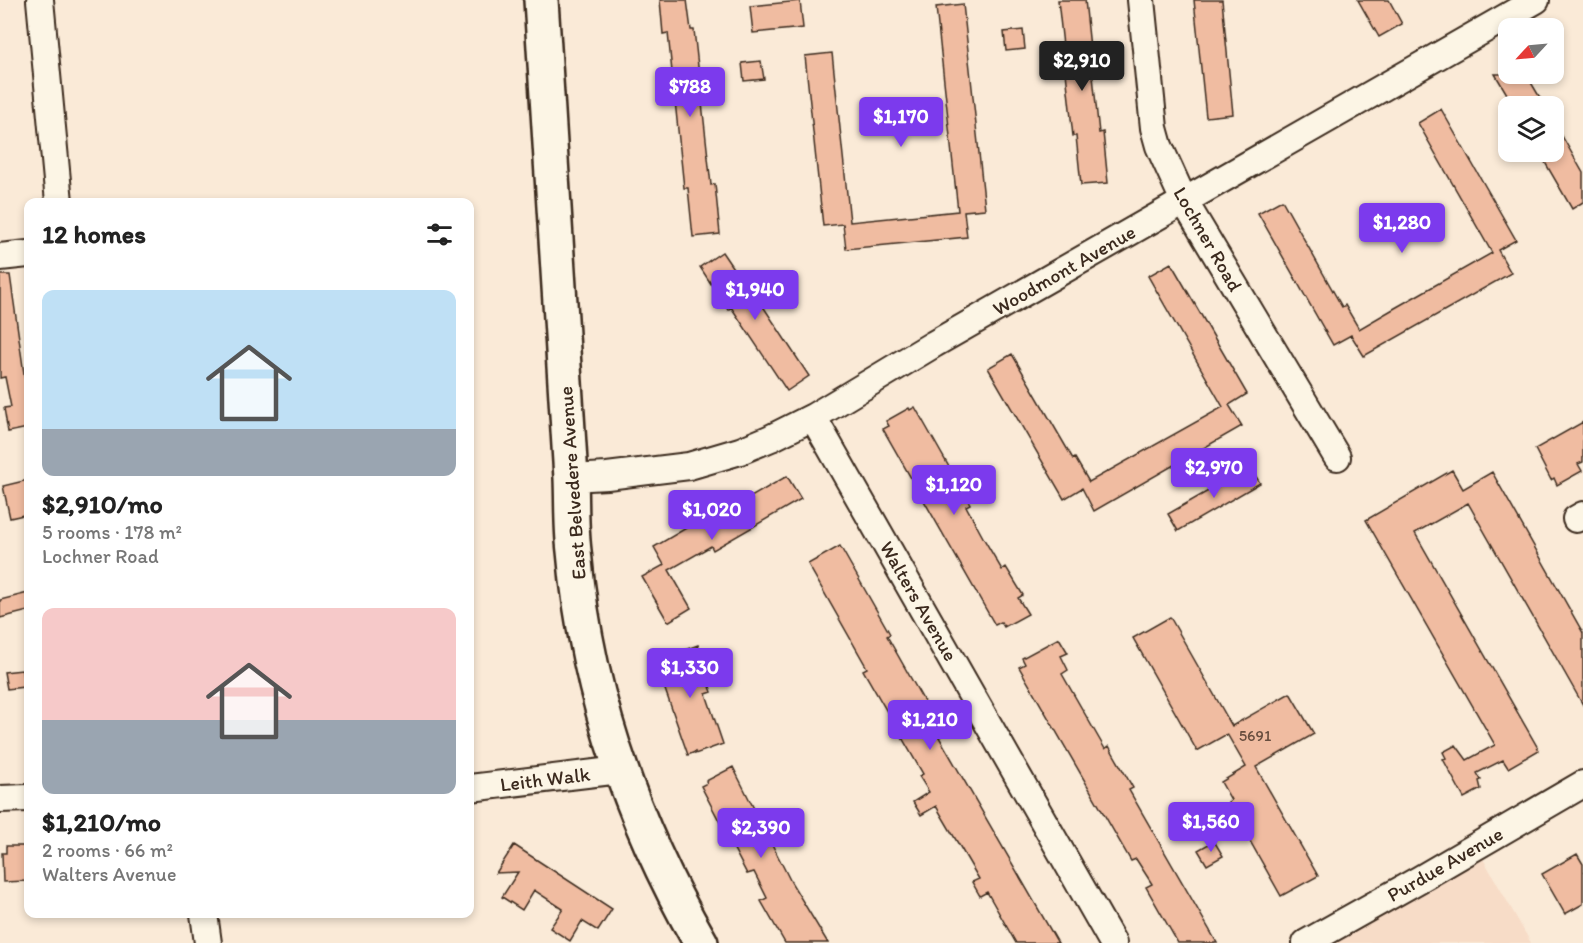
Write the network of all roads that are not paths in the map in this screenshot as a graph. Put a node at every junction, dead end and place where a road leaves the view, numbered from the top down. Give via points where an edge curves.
1 (40, 0) edge
2 (541, 0) edge
3 (1141, 0) edge
4 (1536, 0) edge
5 (59, 198) edge
6 (1184, 201) junction
7 (24, 254) edge
8 (0, 257) edge
9 (813, 417) junction
10 (1337, 457) dead end
11 (571, 478) junction
12 (620, 770) junction
13 (1583, 784) edge
14 (474, 788) edge
15 (24, 798) edge
16 (0, 799) edge
17 (205, 918) edge
18 (208, 943) edge
19 (701, 943) edge
20 (1113, 943) edge
21 (1305, 943) edge

1 - 5 street
2 - 11 main road, East Belvedere Avenue
3 - 6 street, Lochner Road via 1154,128
4 - 6 street, Woodmont Avenue
6 - 9 street, Woodmont Avenue
6 - 10 street, Lochner Road
7 - 8 street
9 - 11 street, Woodmont Avenue via 740,451 689,466
9 - 20 street, Walters Avenue
11 - 12 main road, East Belvedere Avenue via 573,549 582,617 597,690
12 - 14 street, Leith Walk
12 - 19 main road, East Belvedere Avenue via 651,849
13 - 21 street, Purdue Avenue
15 - 16 street
17 - 18 street

